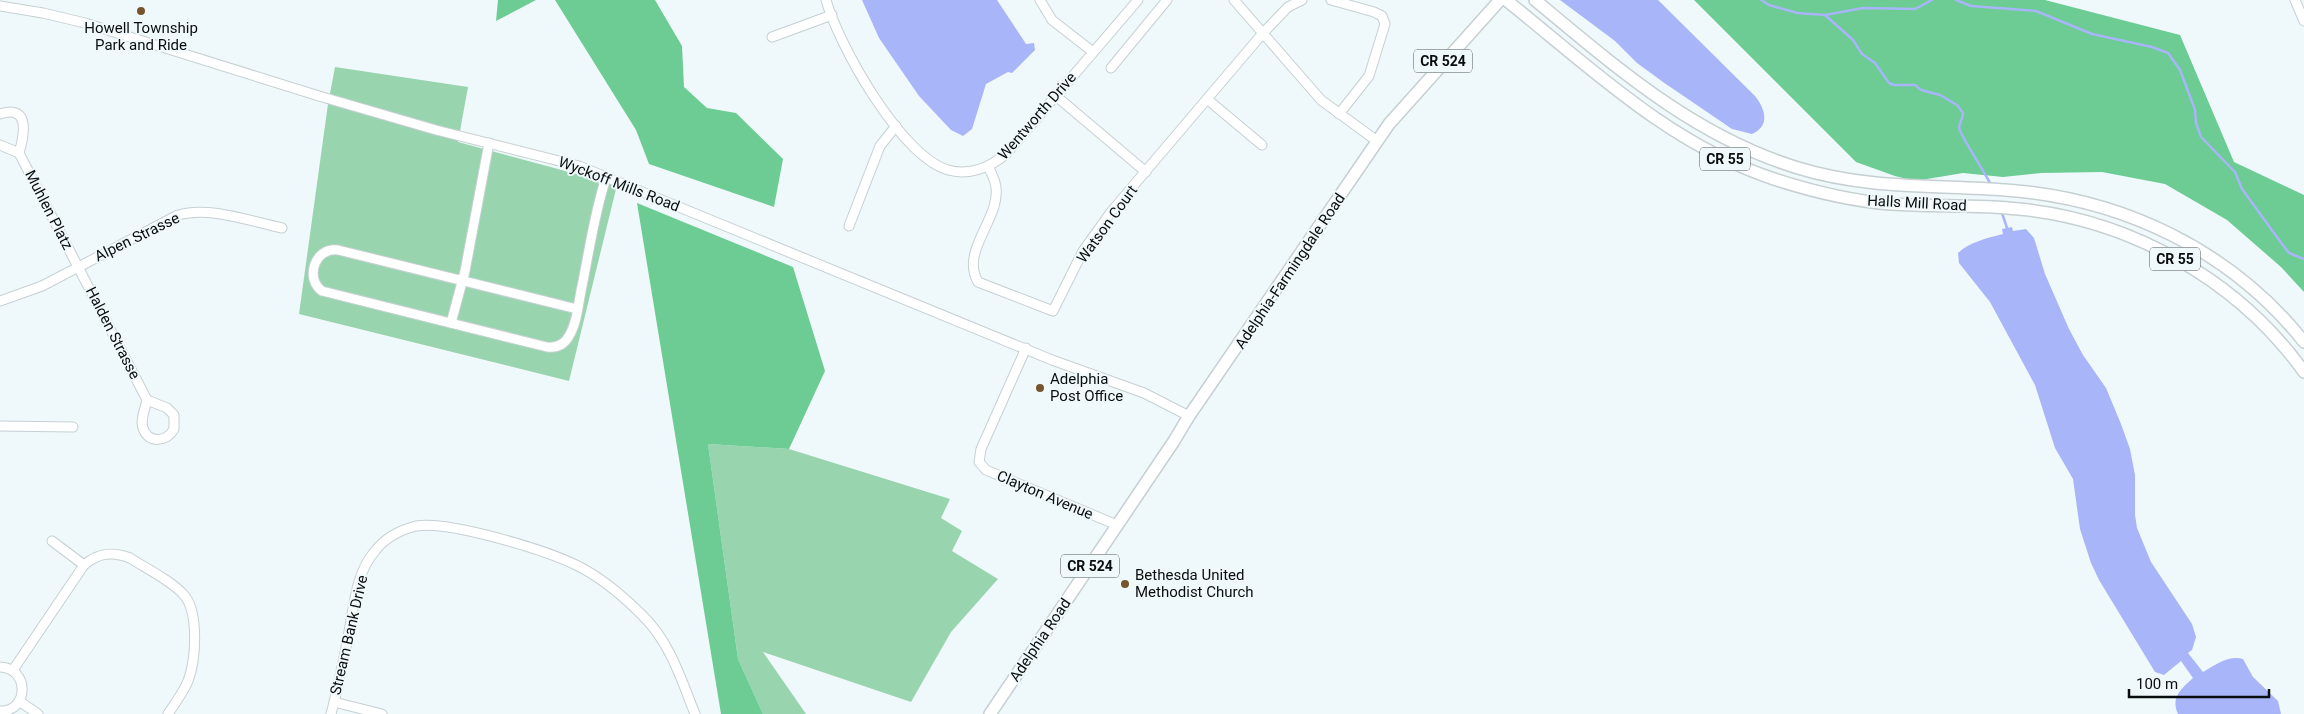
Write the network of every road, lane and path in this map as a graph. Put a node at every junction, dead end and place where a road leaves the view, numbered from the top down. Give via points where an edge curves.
1 (826, 0) edge
2 (1040, 0) edge
3 (1138, 0) edge
4 (1167, 0) edge
5 (1234, 0) edge
6 (1331, 0) edge
7 (1500, 0) edge
8 (1506, 0) edge
9 (1535, 0) edge
10 (2295, 0) edge
11 (1297, 1) edge
12 (0, 6) edge
13 (832, 15) junction
14 (2304, 20) edge
15 (1263, 32) junction
16 (772, 37) dead end
17 (1093, 52) junction
18 (1111, 68) dead end
19 (1056, 96) junction
20 (1207, 99) junction
21 (0, 114) edge
22 (1339, 114) junction
23 (896, 126) junction
24 (1377, 141) junction
25 (489, 143) junction
26 (0, 145) edge
27 (1262, 145) dead end
28 (19, 153) junction
29 (988, 166) junction
30 (1146, 172) junction
31 (606, 178) junction
32 (849, 226) dead end
33 (282, 228) dead end
34 (78, 267) junction
35 (462, 281) junction
36 (0, 301) edge
37 (577, 309) junction
38 (451, 323) junction
39 (2304, 342) edge
40 (1026, 348) junction
41 (2304, 372) edge
42 (147, 400) junction
43 (1188, 416) junction
44 (0, 426) edge
45 (73, 427) dead end
46 (1117, 525) junction
47 (52, 541) dead end
48 (84, 565) junction
49 (0, 667) edge
50 (13, 670) junction
51 (19, 701) junction
52 (334, 702) junction
53 (0, 711) edge
54 (38, 714) edge
55 (168, 714) edge
56 (331, 714) edge
57 (382, 714) edge
58 (694, 714) edge
59 (990, 714) edge

1 - 13 street, Wentworth Drive
2 - 17 street via 1052,20
3 - 17 street, Wentworth Drive
4 - 18 street
5 - 15 street
6 - 22 street via 1374,12 1382,16 1385,24 1369,76
7 - 24 main road, Adelphia-Farmingdale Road / CR 524
8 - 41 main road, Halls Mill Road / CR 55 via 1664,125 1709,152 1811,189 1878,203 2012,208 2050,213 2127,235 2204,276 2240,303
9 - 39 main road, Halls Mill Road / CR 55 via 1674,110 1760,154 1798,168 1865,183 2005,190 2097,205 2133,217 2216,260 2243,280
10 - 14 street
11 - 15 street, Watson Court
12 - 25 street, Wyckoff Mills Road via 94,26 319,96
13 - 16 street
13 - 23 street, Wentworth Drive via 848,52
15 - 20 street, Watson Court
15 - 22 street via 1321,100
17 - 19 street, Wentworth Drive
19 - 29 street, Wentworth Drive via 1007,153
19 - 30 street
20 - 27 street
20 - 30 street, Watson Court
21 - 28 street via 13,113 24,122 25,133
22 - 24 street
23 - 29 street, Wentworth Drive via 914,149 946,170 968,172
23 - 32 street via 880,146
24 - 43 main road, Adelphia-Farmingdale Road / CR 524
25 - 31 street, Wyckoff Mills Road via 561,160
25 - 35 street
26 - 28 street
28 - 34 street, Muhlen Platz
29 - 30 street, Watson Court via 997,189 974,255 972,273 978,282 1053,311 1083,251
31 - 37 street
31 - 40 street, Wyckoff Mills Road
33 - 34 street, Alpen Strasse via 206,212 190,212 178,215
34 - 36 street, Alpen Strasse via 42,286
34 - 42 street, Halden Strasse
35 - 37 street
35 - 38 street
35 - 38 street via 338,250 322,252 315,264 314,283 322,291
37 - 38 street via 570,335 562,344 551,348
40 - 43 street, Wyckoff Mills Road via 1144,393
40 - 46 street, Clayton Avenue via 981,450 979,462 986,470
42 - 42 street via 142,428 151,438 167,438 174,429 174,415 167,408
43 - 46 main road, Adelphia Road / CR 524
44 - 45 street
46 - 59 main road, Adelphia Road / CR 524
47 - 48 street
48 - 50 street
48 - 55 street via 101,554 120,554 186,597 194,620 192,664 188,681
49 - 50 street
50 - 51 street via 23,683
51 - 53 street via 11,709
51 - 54 street
52 - 56 street, Stream Bank Drive
52 - 57 street
52 - 58 street, Stream Bank Drive via 360,577 374,552 393,534 416,526 435,525 546,552 578,566 612,587 644,616 668,647

